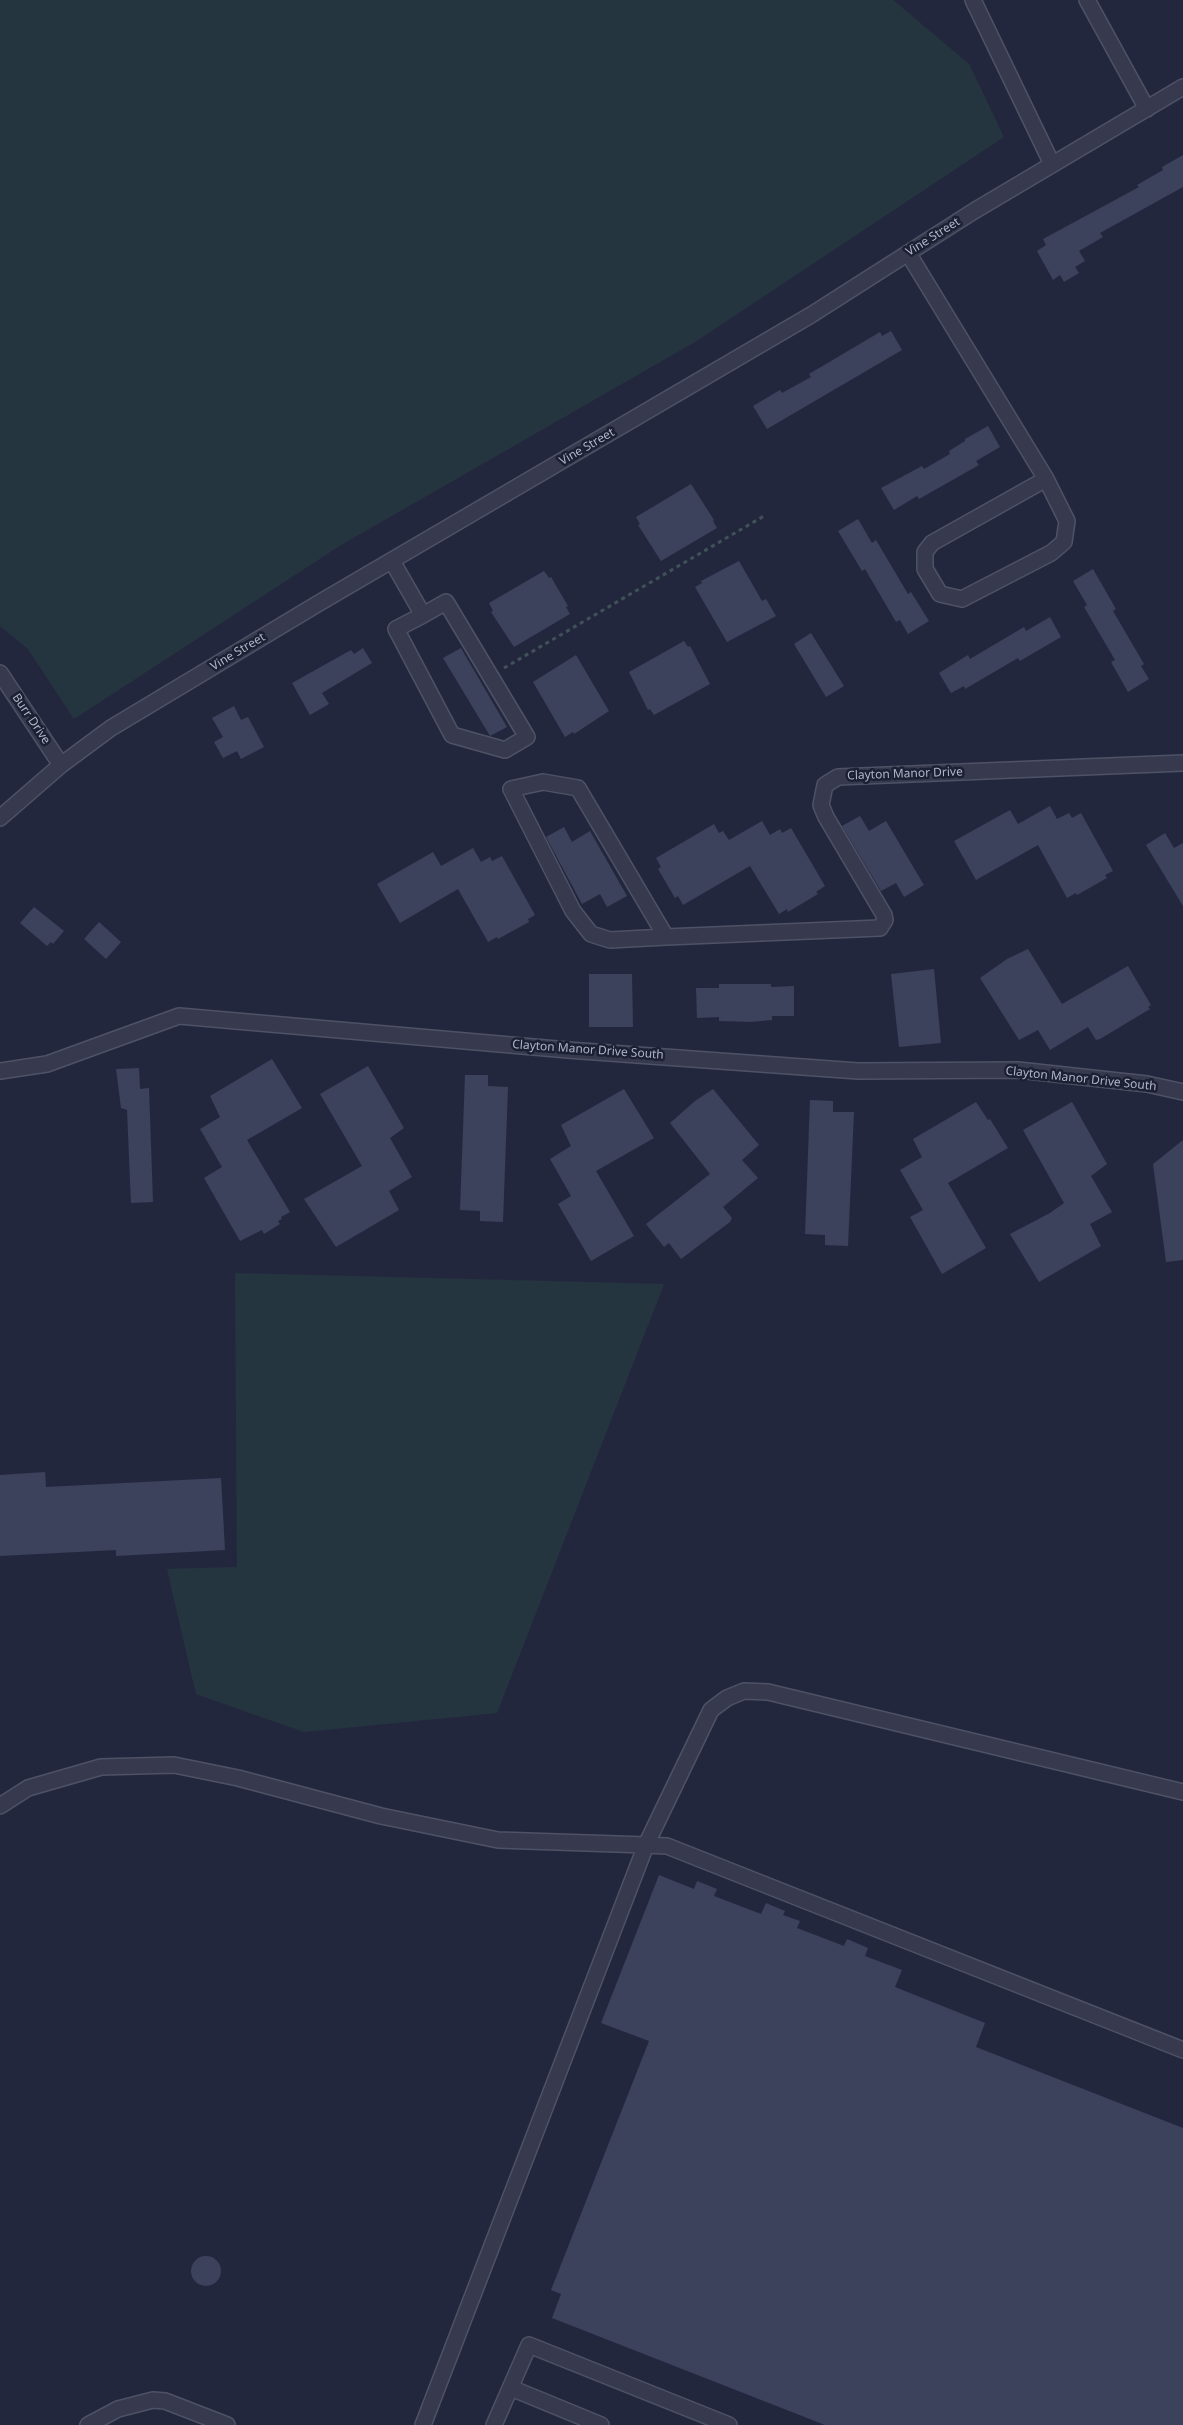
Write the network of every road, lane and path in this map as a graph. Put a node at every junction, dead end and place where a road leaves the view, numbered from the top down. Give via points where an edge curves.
1 (973, 0) edge
2 (1087, 0) edge
3 (1183, 87) edge
4 (1147, 109) junction
5 (1052, 164) junction
6 (908, 253) junction
7 (1046, 478) junction
8 (764, 516) dead end
9 (392, 562) junction
10 (423, 616) junction
11 (0, 675) edge
12 (491, 676) junction
13 (1183, 763) edge
14 (61, 765) junction
15 (0, 818) edge
16 (666, 937) junction
17 (0, 1072) edge
18 (1183, 1092) edge
19 (1183, 1792) edge
20 (0, 1806) edge
21 (646, 1845) junction
22 (1183, 2050) edge
23 (511, 2388) junction
24 (88, 2425) edge
25 (227, 2425) edge
26 (423, 2425) edge
27 (494, 2425) edge
28 (601, 2425) edge
29 (729, 2425) edge

1 - 5 street
2 - 4 street
3 - 4 street, Vine Street
4 - 5 street, Vine Street
5 - 6 street, Vine Street
6 - 7 street
6 - 9 street, Vine Street via 811,315
7 - 7 street via 1068,521 1064,542 1051,554 962,598 940,594 925,569 925,552 932,543
8 - 12 path
9 - 10 street
9 - 14 street, Vine Street via 111,728
10 - 12 street via 446,602
10 - 12 street via 396,629 452,735 505,750 527,737
11 - 14 street, Burr Drive
13 - 16 street, Clayton Manor Drive via 831,779 825,786 821,805 884,915 880,928
14 - 15 street, Vine Street
16 - 16 street, Clayton Manor Drive via 610,940 591,934 572,911 512,790 543,782 578,788
17 - 18 street, Clayton Manor Drive South via 46,1064 180,1016 559,1049 858,1070 1018,1070 1147,1084
19 - 21 street via 768,1692 744,1691 711,1710
20 - 21 street via 28,1788 102,1766 174,1765 238,1778 381,1816 498,1840
21 - 22 street via 667,1846
21 - 26 street
23 - 27 street
23 - 28 street
23 - 29 street via 529,2345
24 - 25 street via 118,2410 153,2400 164,2401

